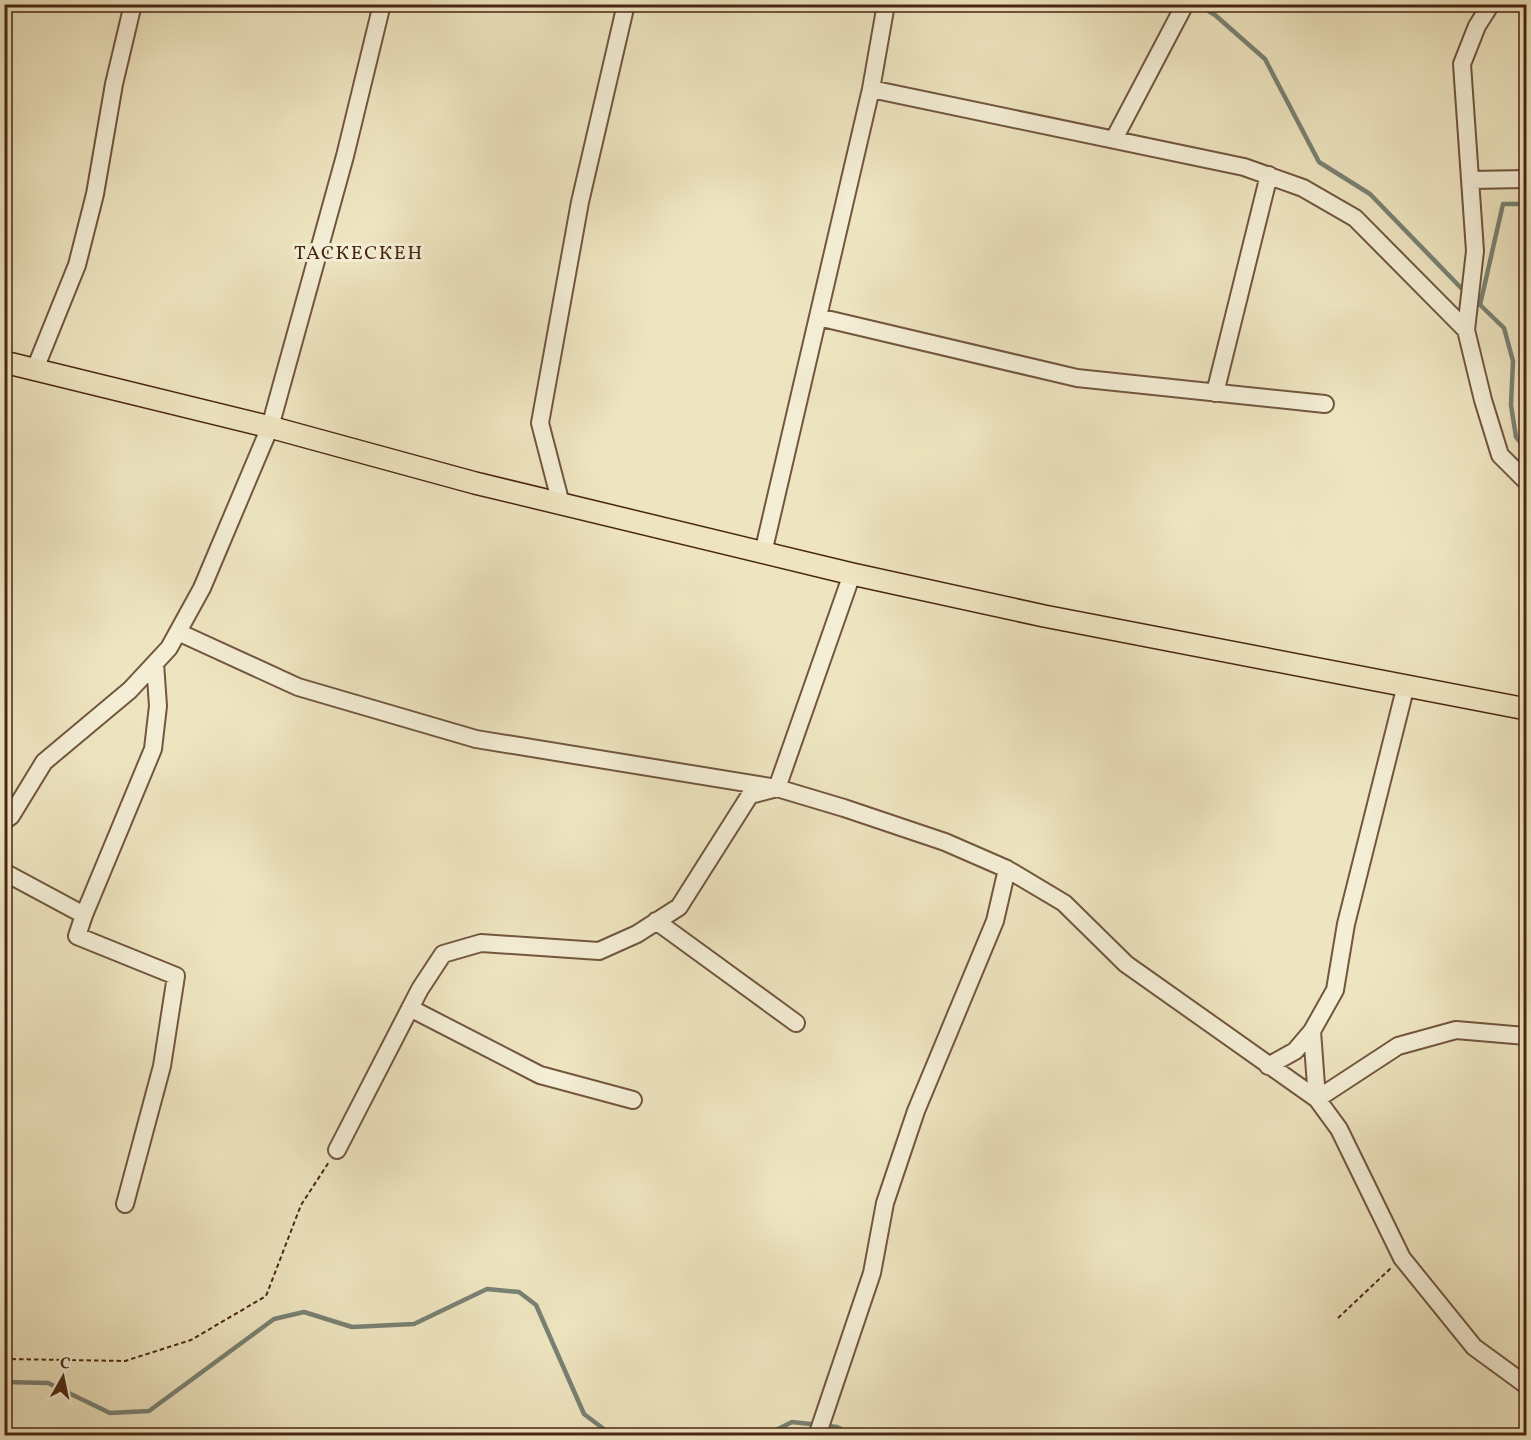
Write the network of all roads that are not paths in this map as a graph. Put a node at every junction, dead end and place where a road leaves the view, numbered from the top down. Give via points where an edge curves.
1 (133, 4) edge
2 (382, 4) edge
3 (626, 4) edge
4 (886, 4) edge
5 (1185, 4) edge
6 (1491, 4) edge
7 (871, 89) junction
8 (1114, 140) junction
9 (1269, 176) junction
10 (1527, 179) edge
11 (1471, 180) junction
12 (818, 317) junction
13 (1466, 330) junction
14 (4, 362) edge
15 (35, 369) junction
16 (1215, 393) junction
17 (1325, 404) dead end
18 (270, 427) junction
19 (1527, 481) edge
20 (561, 504) junction
21 (763, 553) junction
22 (852, 574) junction
23 (178, 632) junction
24 (155, 663) junction
25 (1406, 685) junction
26 (1527, 709) edge
27 (777, 788) junction
28 (4, 820) edge
29 (1007, 869) junction
30 (4, 873) edge
31 (84, 915) junction
32 (656, 921) junction
33 (410, 1008) junction
34 (796, 1023) dead end
35 (1312, 1030) junction
36 (1527, 1035) edge
37 (1268, 1066) junction
38 (1317, 1099) junction
39 (633, 1100) dead end
40 (337, 1150) road end
41 (125, 1204) dead end
42 (1527, 1385) edge
43 (817, 1436) edge

1 - 15 street via 77,266
2 - 18 street via 345,156
3 - 20 street via 580,202 540,423
4 - 7 street
5 - 8 street
6 - 11 street via 1477,26 1462,64
7 - 8 street
7 - 12 street
8 - 9 street via 1244,166
9 - 13 street via 1304,188 1355,218
9 - 16 street
10 - 11 street
11 - 13 street via 1475,251
12 - 16 street via 1077,378
12 - 21 street
13 - 19 street via 1500,456
14 - 15 main road
15 - 18 main road
16 - 17 street
18 - 20 main road
18 - 23 street via 202,588
20 - 21 main road
21 - 22 main road
22 - 25 main road via 1044,616
22 - 27 street
23 - 24 street
23 - 27 street via 298,687 476,739
24 - 28 street via 130,690 44,762 11,816
24 - 31 street via 158,706 153,749
25 - 26 main road
25 - 35 street via 1346,924 1335,990
27 - 29 street via 945,842
27 - 32 street via 750,795 679,907
29 - 37 street via 1064,903 1126,964
29 - 43 street via 995,921 916,1111 885,1203 872,1273
30 - 31 street
31 - 41 street via 77,936 176,975 162,1066
32 - 33 street via 599,951 482,943 442,954
32 - 34 street
33 - 39 street via 540,1075
33 - 40 street
35 - 37 street via 1295,1052
35 - 38 street
36 - 38 street via 1456,1030 1398,1046
37 - 38 street
38 - 42 street via 1339,1129 1402,1258 1474,1347

